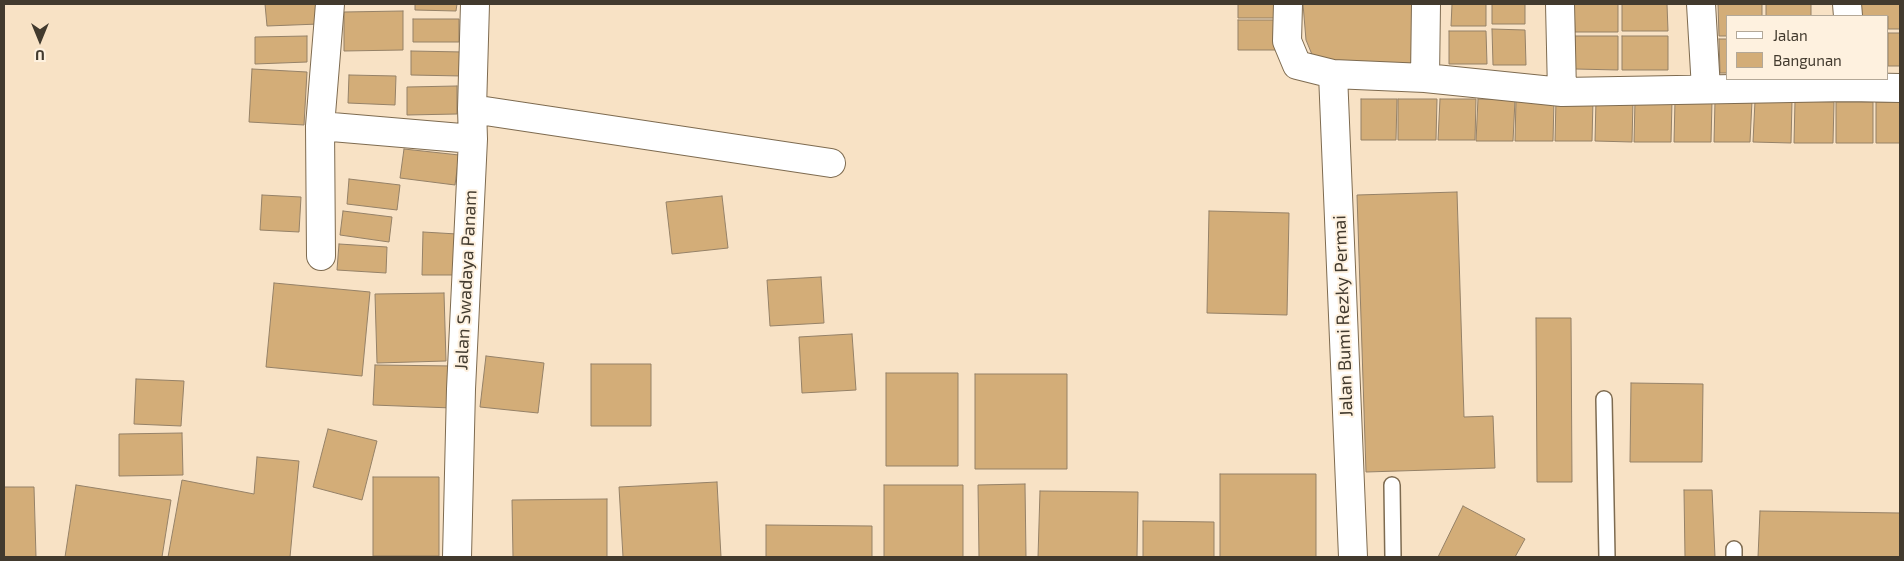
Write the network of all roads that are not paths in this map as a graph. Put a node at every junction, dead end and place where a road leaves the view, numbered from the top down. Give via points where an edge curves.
1 (330, 4) edge
2 (475, 4) edge
3 (1288, 4) edge
4 (1426, 4) edge
5 (1560, 4) edge
6 (1701, 4) edge
7 (1333, 74) junction
8 (1425, 78) junction
9 (1849, 83) edge
10 (1900, 88) edge
11 (1706, 89) junction
12 (1562, 92) junction
13 (472, 109) junction
14 (320, 126) junction
15 (473, 139) junction
16 (831, 163) dead end
17 (321, 256) dead end
18 (1604, 399) dead end
19 (1392, 485) dead end
20 (456, 557) edge
21 (1353, 557) edge
22 (1393, 557) edge
23 (1607, 557) edge

1 - 14 street
2 - 13 street, Jalan Swadaya Panam
3 - 7 street via 1287,40 1297,65
4 - 8 street
5 - 12 street
6 - 11 street
7 - 8 street
7 - 21 street, Jalan Bumi Rezky Permai
8 - 12 street
9 - 10 street
9 - 11 street
11 - 12 street
13 - 15 street, Jalan Swadaya Panam
13 - 16 street
14 - 15 street
14 - 17 street
15 - 20 street, Jalan Swadaya Panam
18 - 23 lane
19 - 22 lane

